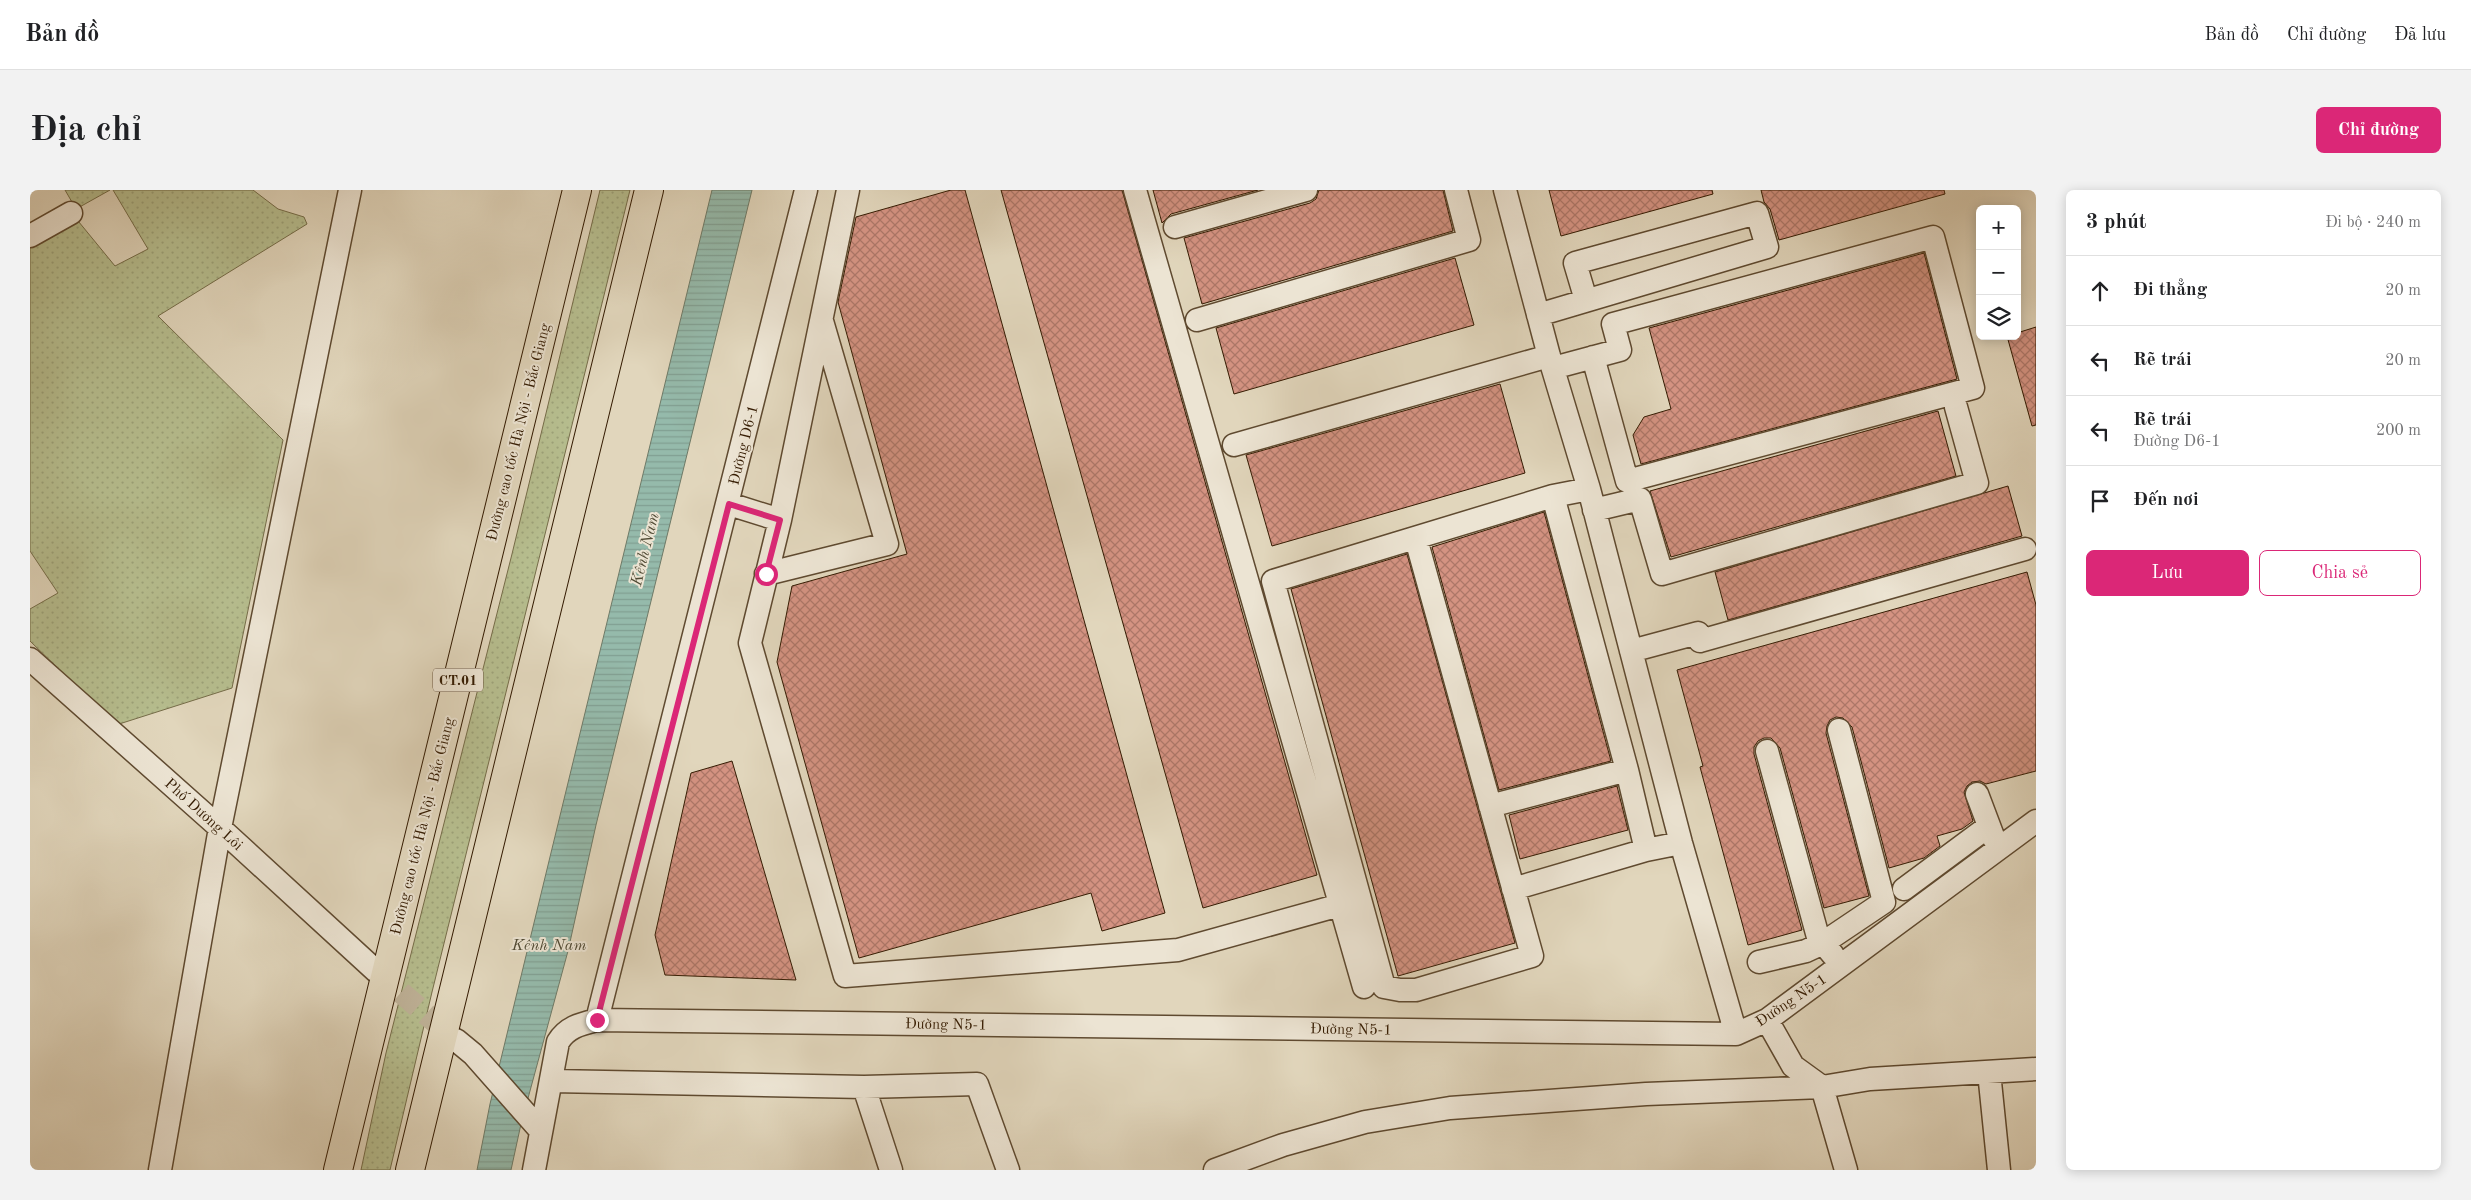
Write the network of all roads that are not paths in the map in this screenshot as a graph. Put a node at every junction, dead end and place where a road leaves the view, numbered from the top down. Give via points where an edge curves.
1 (350, 190) edge
2 (577, 190) edge
3 (649, 190) edge
4 (806, 190) edge
5 (849, 190) edge
6 (1135, 190) edge
7 (1306, 190) edge
8 (1456, 190) edge
9 (1505, 190) edge
10 (71, 212) dead end
11 (1176, 227) dead end
12 (30, 236) edge
13 (1586, 300) junction
14 (1538, 315) junction
15 (821, 319) junction
16 (1197, 320) dead end
17 (1593, 358) junction
18 (1551, 362) junction
19 (1956, 407) dead end
20 (1234, 445) dead end
21 (1589, 489) junction
22 (1552, 496) junction
23 (729, 504) junction
24 (1594, 510) junction
25 (780, 520) junction
26 (1416, 539) junction
27 (2025, 549) dead end
28 (766, 574) junction
29 (1631, 651) junction
30 (30, 659) edge
31 (1839, 730) dead end
32 (1767, 751) dead end
33 (1627, 770) junction
34 (1977, 794) dead end
35 (1490, 806) junction
36 (2036, 821) edge
37 (1989, 826) junction
38 (220, 828) junction
39 (1682, 843) junction
40 (1998, 849) junction
41 (1646, 850) junction
42 (1513, 889) junction
43 (1904, 889) dead end
44 (1340, 905) junction
45 (1823, 943) junction
46 (1759, 962) dead end
47 (1841, 965) junction
48 (376, 971) tunnel mouth
49 (1364, 987) dead end
50 (597, 1020) junction
51 (1767, 1020) junction
52 (1736, 1034) junction
53 (464, 1047) tunnel mouth
54 (2036, 1069) edge
55 (1989, 1072) junction
56 (552, 1081) junction
57 (864, 1087) junction
58 (1822, 1087) junction
59 (542, 1131) junction
60 (160, 1170) edge
61 (338, 1170) edge
62 (410, 1170) edge
63 (534, 1170) edge
64 (890, 1170) edge
65 (1008, 1170) edge
66 (1215, 1170) edge
67 (1846, 1170) edge
68 (1999, 1170) edge

1 - 38 street
2 - 61 highway, Đường cao tốc Hà Nội - Bắc Giang / CT.01
3 - 62 highway
4 - 23 street, Đường D6-1
5 - 15 street
6 - 44 street
7 - 11 street
8 - 16 street via 1469,240
9 - 14 street
10 - 12 street
13 - 13 street via 1766,247 1757,213 1575,264
13 - 14 street
14 - 18 street
15 - 25 street
15 - 28 street via 887,544
17 - 17 street via 1620,350 1613,324 1933,237 1973,388 1627,480
17 - 18 street
18 - 20 street
18 - 21 street
19 - 24 street via 1977,483 1662,574 1640,499
21 - 22 street
21 - 24 street
22 - 26 street
22 - 33 street
23 - 25 street
23 - 50 street, Đường D6-1
24 - 29 street
25 - 28 street
26 - 35 street
26 - 42 street via 1273,581 1384,987 1416,990 1532,956
27 - 29 street via 1700,641 1698,633
28 - 44 street via 750,643 845,976 1178,950
29 - 39 street
30 - 38 street, Phố Dương Lôi
31 - 45 street via 1884,902
32 - 45 street via 1818,937
33 - 35 street
33 - 41 street
34 - 37 street
35 - 42 street
36 - 40 street, Đường N5-1
37 - 40 street
37 - 43 street
38 - 48 street, Phố Dương Lôi
38 - 60 street
39 - 41 street
39 - 52 street
40 - 47 street, Đường N5-1
41 - 42 street
44 - 49 street
45 - 46 street via 1806,951
45 - 47 street
47 - 51 street, Đường N5-1
50 - 52 street, Đường N5-1
50 - 56 street, Đường N5-1 via 571,1028 562,1035
51 - 52 street, Đường N5-1
51 - 58 street via 1793,1066
53 - 59 street
54 - 55 street
55 - 58 street via 1870,1079
55 - 68 street
56 - 57 street
56 - 59 street
57 - 64 street
57 - 65 street via 978,1084
58 - 66 street via 1646,1094 1450,1108 1364,1122 1283,1145
58 - 67 street
59 - 63 street

